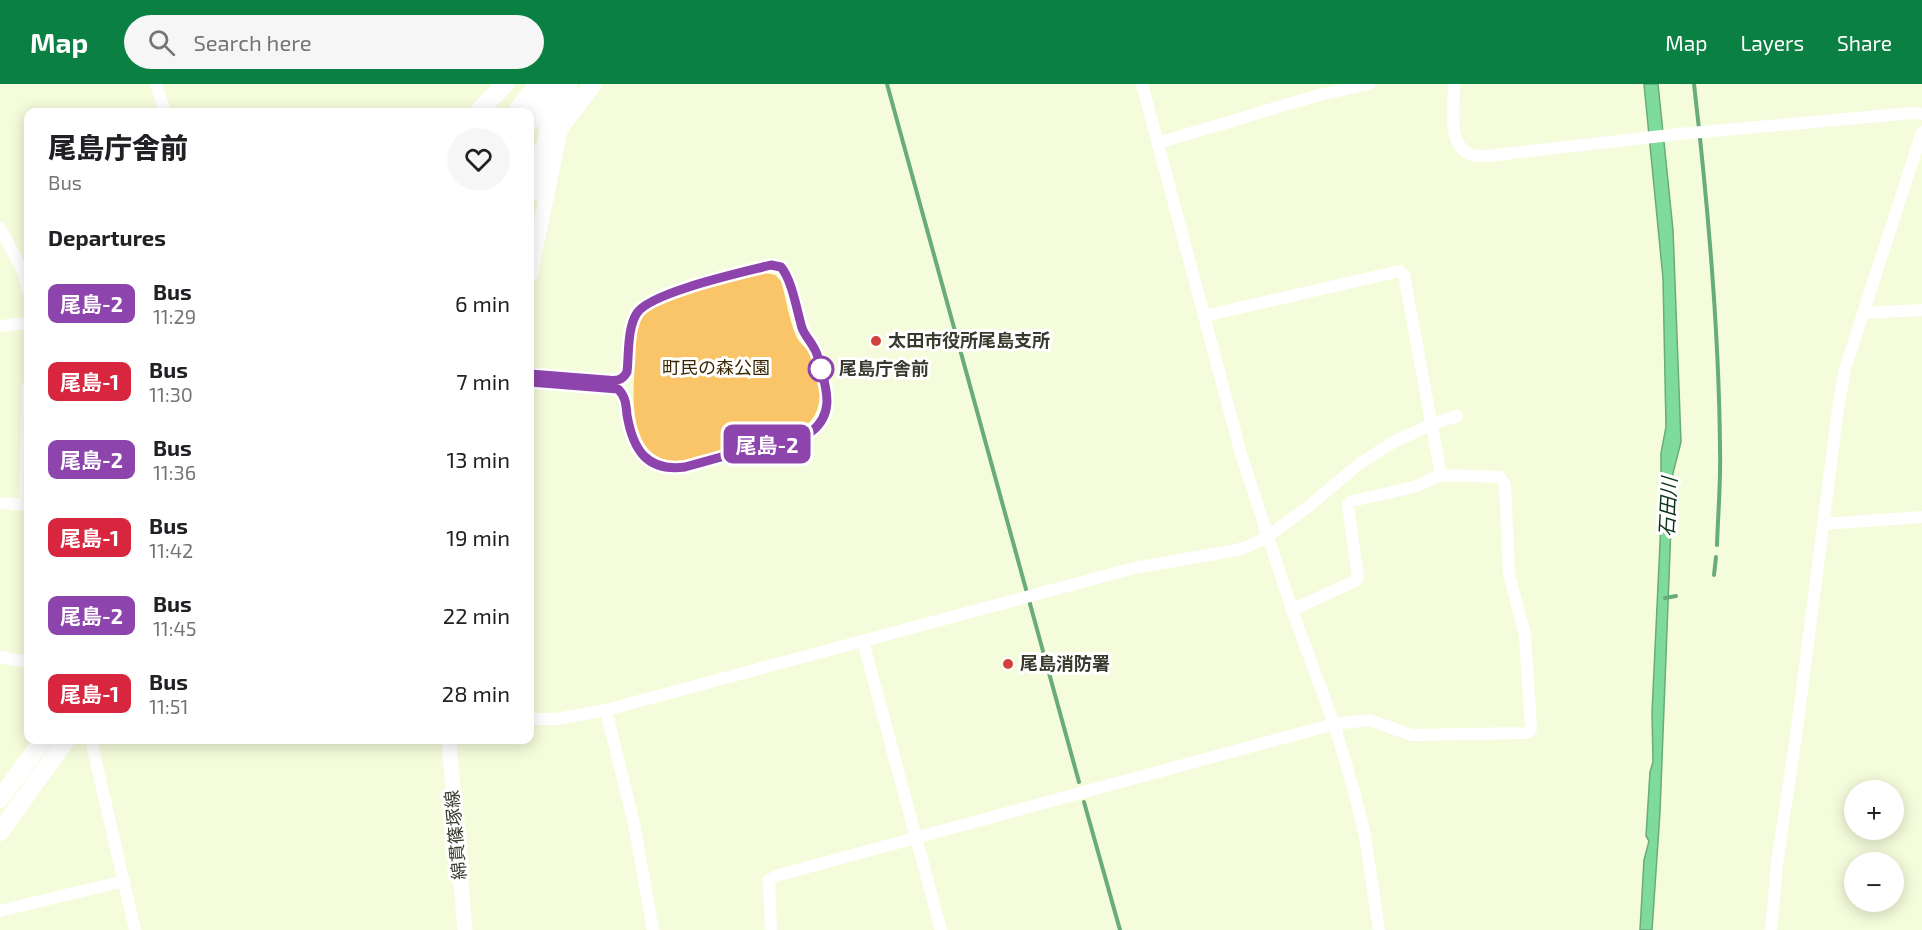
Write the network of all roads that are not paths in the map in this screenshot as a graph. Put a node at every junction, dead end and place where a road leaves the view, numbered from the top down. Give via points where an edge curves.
1 (156, 84) edge
2 (498, 84) edge
3 (505, 84) edge
4 (538, 84) edge
5 (557, 84) edge
6 (570, 84) edge
7 (593, 84) edge
8 (1142, 84) edge
9 (1369, 84) edge
10 (1454, 84) edge
11 (164, 108) edge
12 (480, 108) edge
13 (481, 108) edge
14 (519, 108) edge
15 (1922, 114) edge
16 (534, 116) edge
17 (561, 124) junction
18 (1922, 132) edge
19 (1158, 143) junction
20 (543, 148) junction
21 (534, 160) edge
22 (534, 202) edge
23 (0, 228) edge
24 (534, 255) edge
25 (24, 275) edge
26 (1922, 310) edge
27 (1864, 314) junction
28 (1204, 316) junction
29 (24, 323) edge
30 (0, 326) edge
31 (1457, 416) dead end
32 (1432, 424) junction
33 (1441, 475) junction
34 (0, 503) edge
35 (24, 505) edge
36 (1922, 517) edge
37 (1823, 524) junction
38 (1267, 537) junction
39 (1292, 610) junction
40 (863, 641) junction
41 (0, 657) edge
42 (24, 661) edge
43 (606, 710) junction
44 (534, 719) edge
45 (1334, 724) junction
46 (40, 744) edge
47 (63, 744) edge
48 (71, 744) edge
49 (93, 744) edge
50 (449, 744) edge
51 (0, 799) edge
52 (14, 813) junction
53 (0, 832) edge
54 (917, 836) junction
55 (124, 881) junction
56 (0, 911) edge
57 (135, 930) edge
58 (465, 930) edge
59 (653, 930) edge
60 (771, 930) edge
61 (941, 930) edge
62 (1378, 930) edge
63 (1771, 930) edge

1 - 11 street
2 - 12 highway
3 - 13 highway
4 - 14 highway
5 - 16 highway
5 - 20 main road
6 - 17 main road
7 - 17 highway
8 - 19 street
9 - 19 street
10 - 15 street via 1455,134 1459,145 1470,154 1496,155 1679,134
17 - 20 highway
17 - 24 main road
18 - 27 street
19 - 28 street
20 - 21 highway
20 - 22 main road
23 - 25 street
26 - 27 street
27 - 37 street via 1845,369
28 - 32 street via 1400,271 1404,275
28 - 38 street
29 - 30 street
31 - 32 street
32 - 33 street
32 - 38 street via 1359,464
33 - 39 street via 1414,487 1352,501 1348,505 1358,578
33 - 45 street via 1500,477 1505,485 1509,574 1525,635 1531,729 1527,733 1421,736 1401,733 1369,720
34 - 35 street
36 - 37 street
37 - 63 street
38 - 39 street
38 - 40 street via 1237,550 1134,568
39 - 45 street
40 - 43 street
40 - 54 street
41 - 42 street
43 - 44 street
43 - 59 street via 634,824
45 - 54 street
45 - 62 street via 1365,836
46 - 51 highway
47 - 52 highway
48 - 52 highway
49 - 55 street
50 - 58 main road, 綿貫篠塚線
52 - 53 highway
54 - 60 street via 771,878
54 - 61 street
55 - 56 street
55 - 57 street

